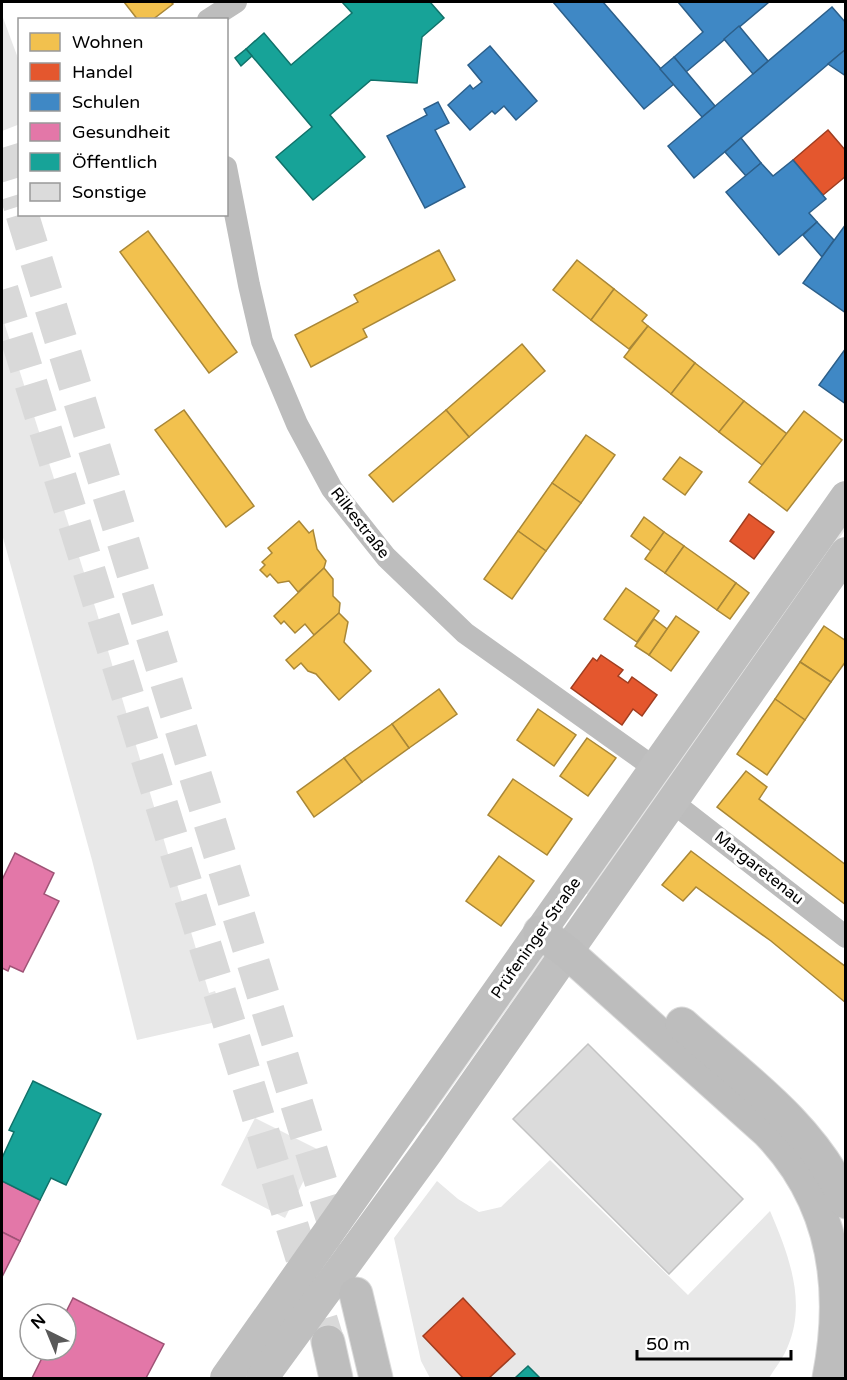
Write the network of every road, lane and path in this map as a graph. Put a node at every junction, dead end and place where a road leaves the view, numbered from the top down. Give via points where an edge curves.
1 (198, 2) edge
2 (236, 2) edge
3 (201, 18) edge
4 (211, 18) edge
5 (228, 177) edge
6 (846, 497) edge
7 (846, 553) edge
8 (656, 769) junction
9 (671, 801) junction
10 (545, 925) junction
11 (846, 937) edge
12 (574, 943) junction
13 (846, 1202) edge
14 (356, 1294) dead end
15 (328, 1342) tunnel mouth
16 (233, 1375) edge
17 (377, 1377) edge
18 (262, 1378) edge
19 (336, 1378) edge
20 (829, 1378) edge

1 - 3 street
2 - 4 street
5 - 8 street, Rilkestraße via 262,341 297,424 332,489 386,557 465,633
6 - 8 street, Prüfeninger Straße
7 - 9 street, Prüfeninger Straße
8 - 10 street, Prüfeninger Straße
9 - 11 street, Margaretenau
9 - 12 street, Prüfeninger Straße
10 - 12 highway
10 - 16 street, Prüfeninger Straße
12 - 13 highway via 782,1113 813,1146
12 - 18 street, Prüfeninger Straße
12 - 20 highway via 792,1156 813,1187 830,1220 843,1285 842,1321
14 - 17 highway
15 - 19 highway

